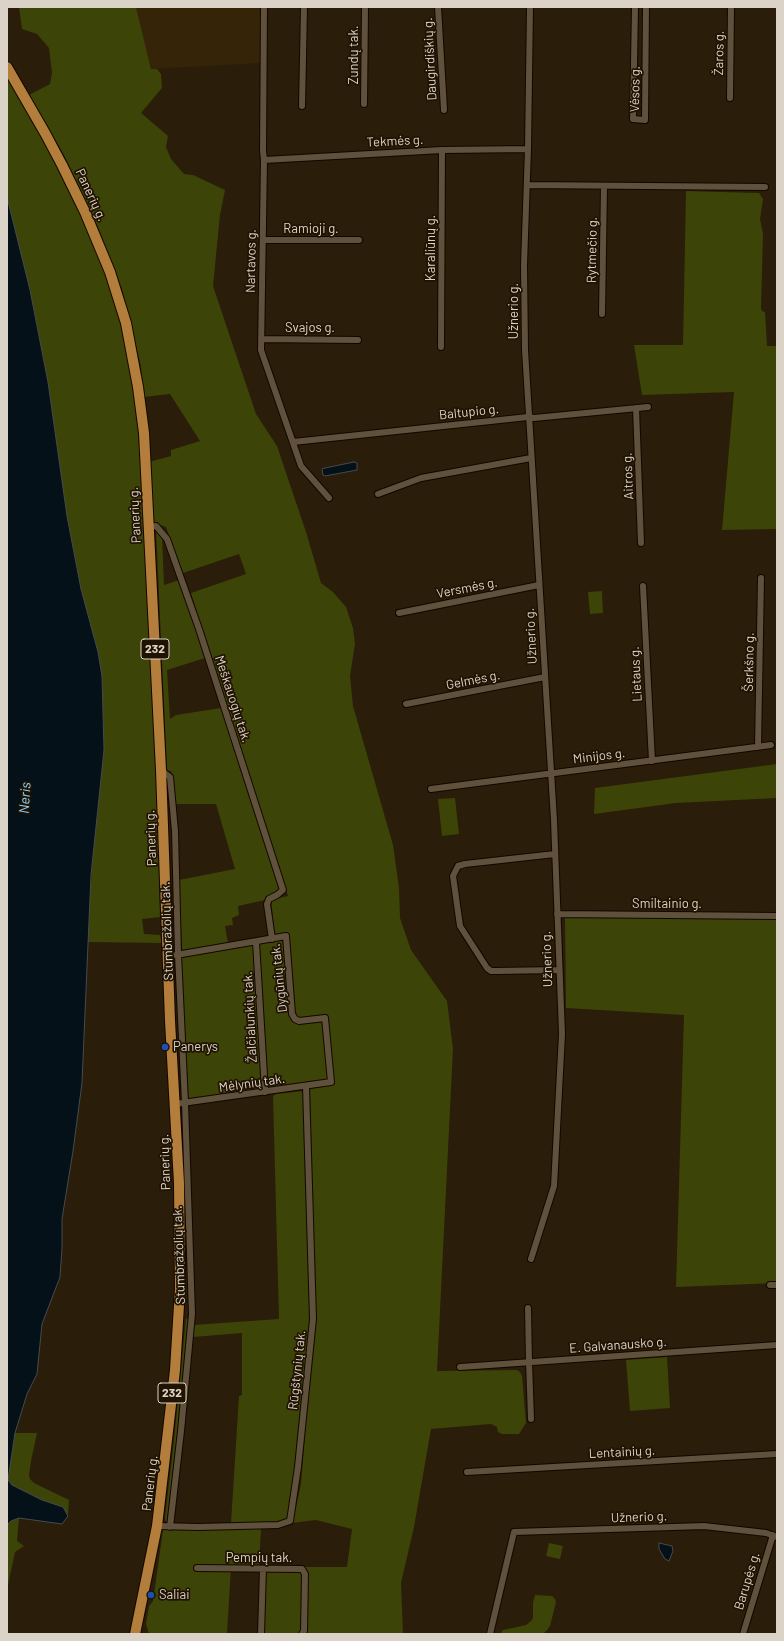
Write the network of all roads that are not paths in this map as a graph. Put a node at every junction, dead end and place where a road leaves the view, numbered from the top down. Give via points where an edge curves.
1 (264, 7) edge
2 (304, 7) edge
3 (365, 7) edge
4 (438, 7) edge
5 (530, 7) edge
6 (635, 7) edge
7 (646, 7) edge
8 (731, 7) edge
9 (7, 67) edge
10 (730, 98) dead end
11 (364, 104) dead end
12 (302, 106) dead end
13 (444, 110) dead end
14 (528, 149) junction
15 (442, 150) junction
16 (264, 160) junction
17 (527, 185) junction
18 (604, 186) junction
19 (765, 187) dead end
20 (263, 240) junction
21 (359, 240) dead end
22 (602, 314) dead end
23 (261, 339) junction
24 (358, 340) dead end
25 (441, 347) dead end
26 (648, 407) dead end
27 (636, 408) junction
28 (528, 417) junction
29 (293, 442) junction
30 (531, 458) junction
31 (378, 494) dead end
32 (329, 498) dead end
33 (149, 527) junction
34 (641, 543) dead end
35 (761, 578) dead end
36 (539, 585) junction
37 (643, 586) dead end
38 (399, 613) dead end
39 (545, 677) junction
40 (406, 704) dead end
41 (771, 745) dead end
42 (758, 747) junction
43 (652, 761) junction
44 (551, 773) junction
45 (431, 789) dead end
46 (555, 854) junction
47 (557, 914) junction
48 (777, 916) edge
49 (272, 939) junction
50 (256, 942) junction
51 (173, 955) junction
52 (558, 970) junction
53 (331, 1082) joint
54 (306, 1087) junction
55 (265, 1092) junction
56 (180, 1104) junction
57 (532, 1259) dead end
58 (528, 1308) dead end
59 (777, 1345) edge
60 (529, 1362) junction
61 (460, 1367) dead end
62 (531, 1419) dead end
63 (777, 1454) edge
64 (467, 1472) dead end
65 (157, 1526) junction
66 (170, 1527) junction
67 (775, 1536) edge
68 (197, 1568) dead end
69 (263, 1569) junction
70 (138, 1632) edge
71 (261, 1634) edge
72 (302, 1634) edge
73 (490, 1634) edge
74 (743, 1634) edge

1 - 16 street, Nartavos g.
2 - 12 street
3 - 11 street, Zundų tak.
4 - 13 street, Daugirdiškių g.
5 - 14 street, Užnerio g.
6 - 7 street, Vėsos g. via 634,119 639,120 645,120
8 - 10 street, Žaros g.
9 - 33 main road, Panerių g. / 232 via 62,165 97,239 118,293 138,386 144,433
14 - 15 street, Tekmės g.
14 - 17 street, Užnerio g.
15 - 16 street, Tekmės g.
15 - 25 street, Karaliūnų g.
16 - 20 street, Nartavos g.
17 - 18 street
17 - 28 street, Užnerio g. via 524,265
18 - 19 street
18 - 22 street, Rytmečio g.
20 - 21 street, Ramioji g.
20 - 23 street, Nartavos g.
23 - 24 street, Svajos g.
23 - 29 street, Nartavos g. via 261,350
26 - 27 street, Baltupio g.
27 - 28 street, Baltupio g.
27 - 34 street, Aitros g.
28 - 29 street, Baltupio g.
28 - 30 street, Užnerio g.
29 - 32 street, Nartavos g. via 301,466
30 - 31 street via 422,478
30 - 36 street, Užnerio g.
33 - 49 street, Meškauogių tak. via 156,526 166,538 199,629 283,890 269,899 267,904
33 - 51 main road, Panerių g. / 232
35 - 42 street, Šerkšno g.
36 - 38 street, Versmės g.
36 - 39 street, Užnerio g.
37 - 43 street, Lietaus g.
39 - 40 street, Gelmės g.
39 - 44 street, Užnerio g.
41 - 42 street, Minijos g.
42 - 43 street, Minijos g.
43 - 44 street, Minijos g.
44 - 45 street, Minijos g.
44 - 46 street, Užnerio g.
46 - 47 street, Užnerio g.
46 - 52 street via 464,864 458,866 453,876 460,926 487,968 491,971
47 - 48 street, Smiltainio g.
47 - 52 street, Užnerio g.
49 - 50 street
49 - 53 street, Dygūnių tak. via 286,936 292,1014 295,1019 299,1021 325,1018
50 - 51 street
50 - 55 street, Žalčialunkių tak.
51 - 56 main road, Panerių g. / 232 via 170,1021
52 - 57 street, Užnerio g. via 562,1034 554,1186
53 - 54 street, Mėlynių tak.
54 - 55 street, Mėlynių tak.
54 - 66 street, Rūgštynių tak. via 313,1319 290,1521 278,1525
55 - 56 street, Mėlynių tak.
56 - 65 main road, Panerių g. / 232 via 180,1313
56 - 66 street, Stumbražolių tak. via 192,1314 182,1431
58 - 60 street
59 - 60 street, E. Galvanausko g.
60 - 61 street, E. Galvanausko g.
60 - 62 street
63 - 64 street, Lentainių g.
65 - 66 street, Rūgštynių tak.
65 - 70 main road, Panerių g. / 232
67 - 73 street, Užnerio g. via 704,1526 514,1532
67 - 74 street, Barupės g.
68 - 69 street, Pempių tak.
69 - 71 street
69 - 72 street, Pempių tak. via 302,1569 305,1574

